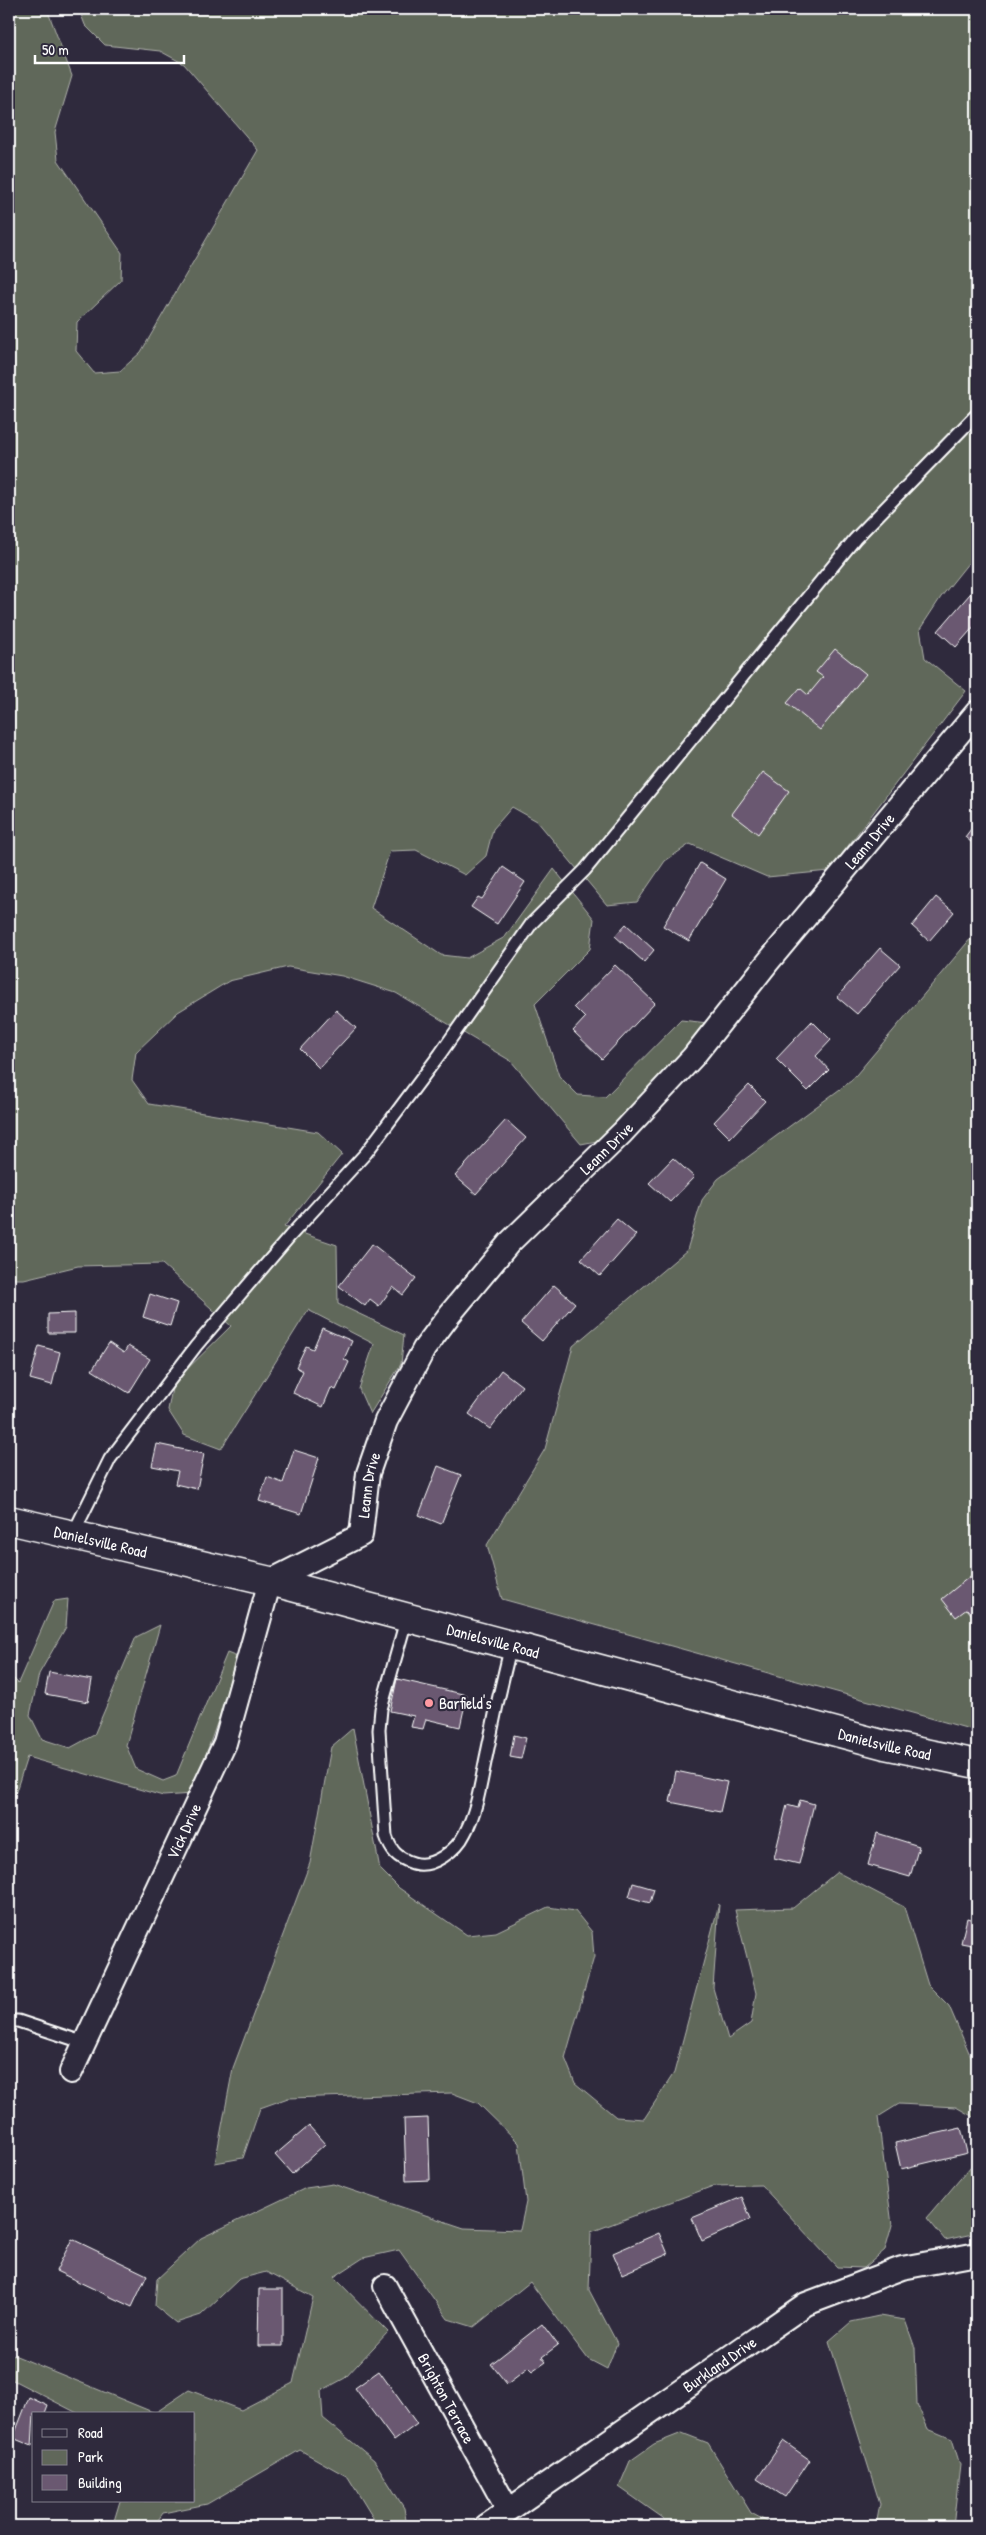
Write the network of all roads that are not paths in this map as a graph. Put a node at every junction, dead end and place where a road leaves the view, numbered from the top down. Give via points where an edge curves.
1 (977, 414) edge
2 (977, 712) edge
3 (9, 1520) edge
4 (72, 1536) junction
5 (270, 1581) junction
6 (407, 1617) junction
7 (511, 1646) junction
8 (977, 1764) edge
9 (9, 2021) edge
10 (85, 2043) junction
11 (72, 2072) dead end
12 (977, 2254) edge
13 (385, 2286) dead end
14 (508, 2510) junction
15 (486, 2526) edge

1 - 4 lane via 855,539 585,870 532,923 366,1153 196,1346 110,1459
2 - 5 street, Leann Drive via 693,1057 622,1133 509,1243 424,1348 386,1421 368,1473 361,1535
3 - 4 main road, Danielsville Road
4 - 5 main road, Danielsville Road
5 - 6 main road, Danielsville Road
5 - 10 street, Vick Drive via 225,1743
6 - 7 main road, Danielsville Road
6 - 7 lane via 381,1709 379,1730 386,1836 391,1850 400,1859 416,1864 431,1864 447,1854 465,1835 476,1804
7 - 8 main road, Danielsville Road via 885,1745
9 - 10 lane via 18,2021
10 - 11 street, Vick Drive
12 - 14 street, Burkland Drive via 902,2268 806,2304
13 - 14 street, Brighton Terrace
14 - 15 street, Burkland Drive

